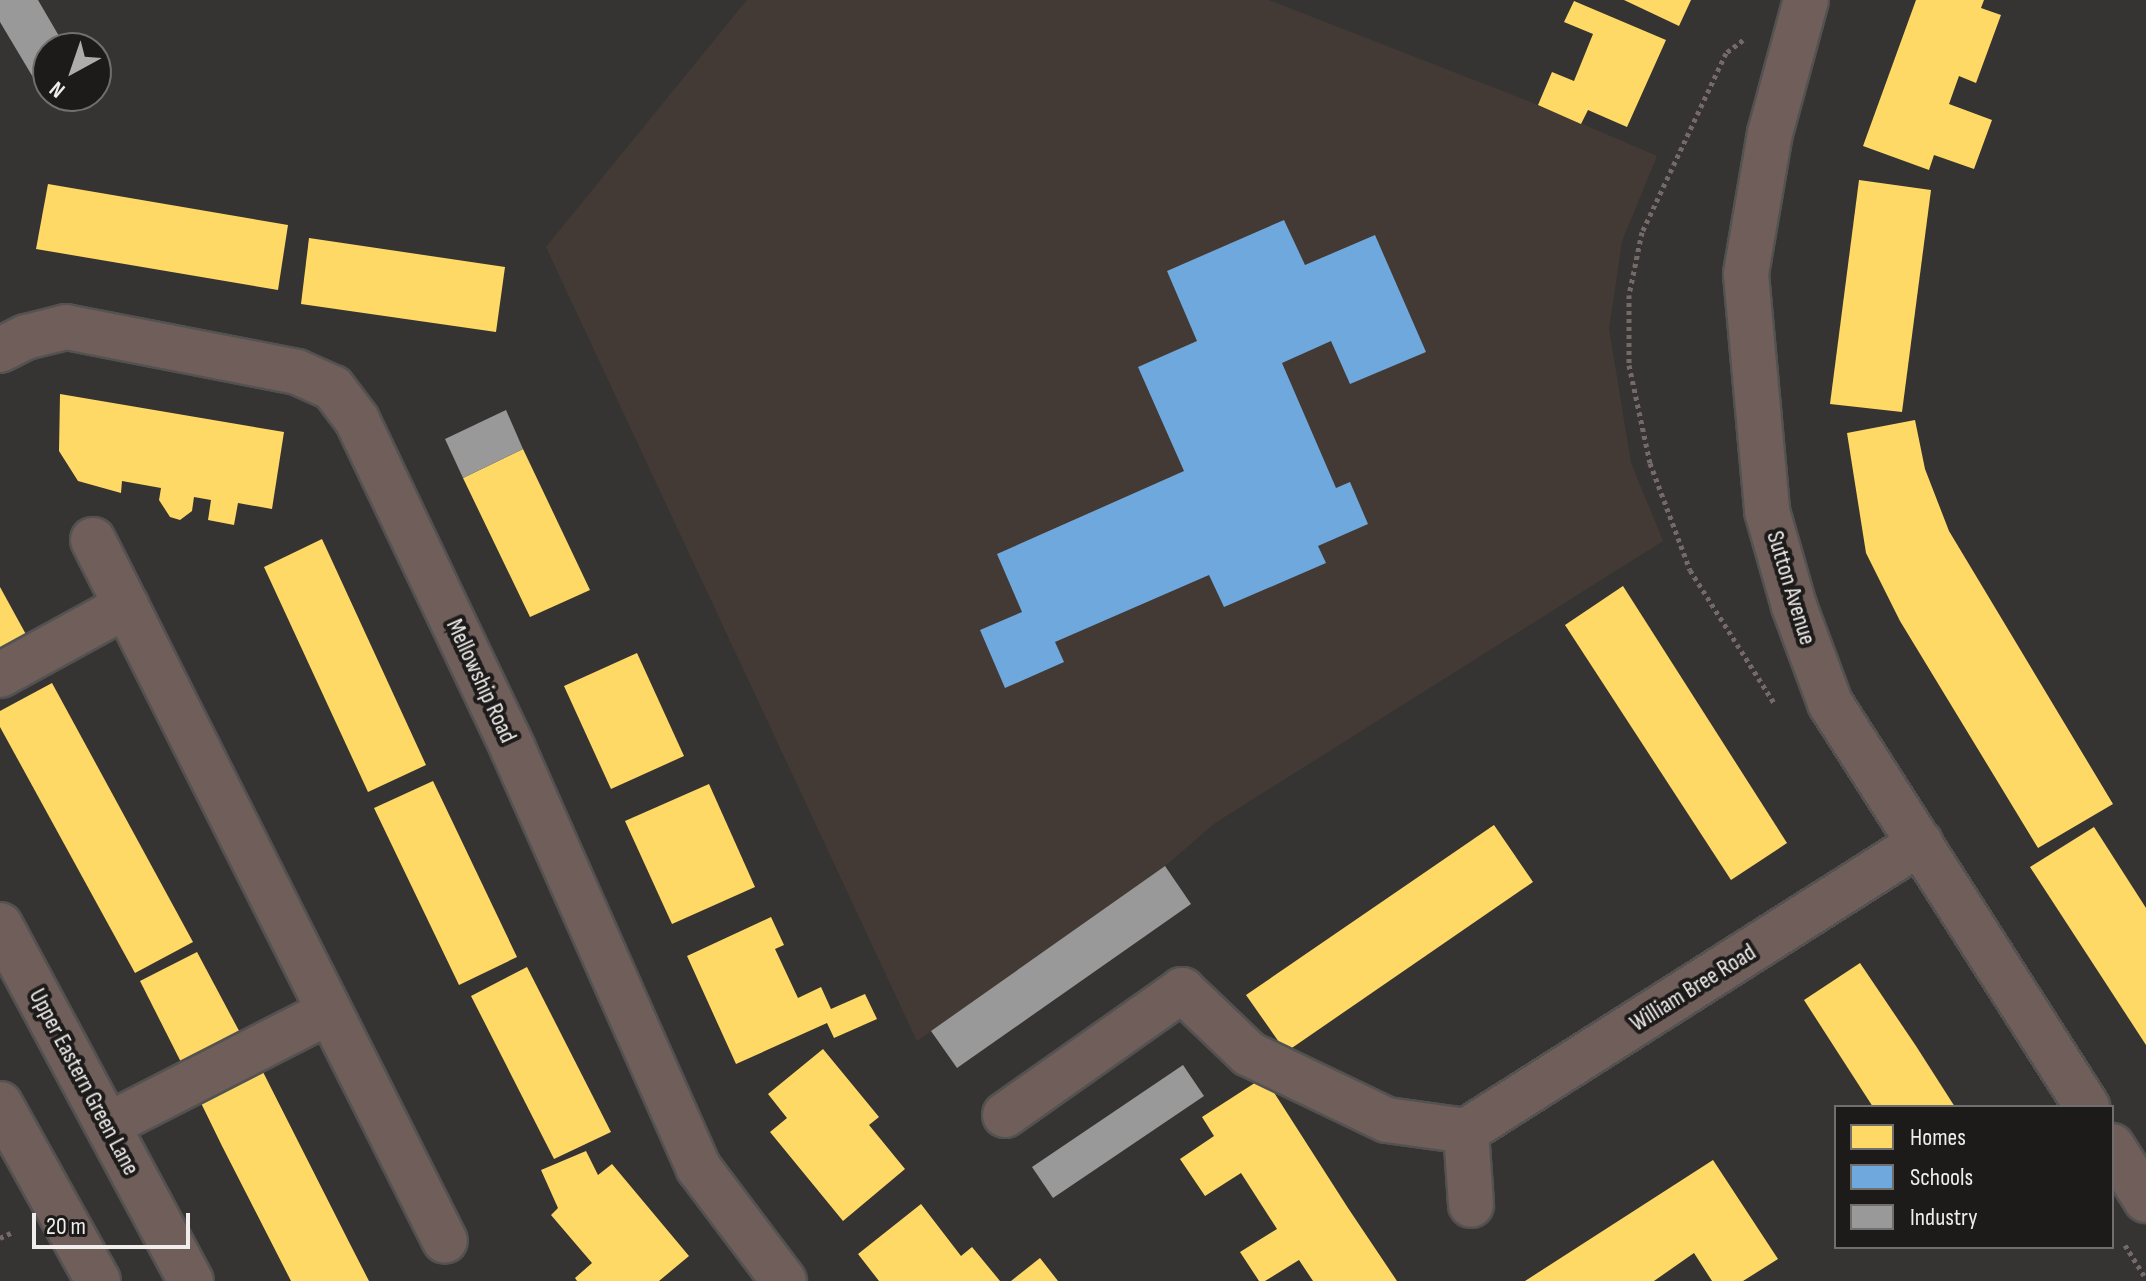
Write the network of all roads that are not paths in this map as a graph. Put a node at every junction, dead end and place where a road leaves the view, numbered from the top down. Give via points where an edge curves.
1 (1806, 0) edge
2 (0, 350) edge
3 (93, 540) dead end
4 (126, 606) junction
5 (0, 675) edge
6 (1920, 843) junction
7 (0, 925) edge
8 (329, 1012) junction
9 (0, 1104) edge
10 (2086, 1105) edge
11 (1005, 1115) dead end
12 (108, 1125) junction
13 (1466, 1131) junction
14 (2114, 1149) edge
15 (2146, 1200) edge
16 (1471, 1205) dead end
17 (445, 1241) dead end
18 (98, 1281) edge
19 (191, 1281) edge
20 (784, 1281) edge

1 - 6 street, Sutton Avenue via 1770,133 1746,274 1767,511 1830,703
2 - 20 street, Mellowship Road via 66,327 297,372 333,388 357,420 513,749 698,1167
3 - 4 street
4 - 5 street
4 - 8 street
6 - 10 street, Sutton Avenue
6 - 13 street, William Bree Road
7 - 12 street, Upper Eastern Green Lane
8 - 12 street
8 - 17 street
9 - 18 street
11 - 13 street via 1182,990 1249,1054 1387,1120
12 - 19 street, Upper Eastern Green Lane
13 - 16 street
14 - 15 street

